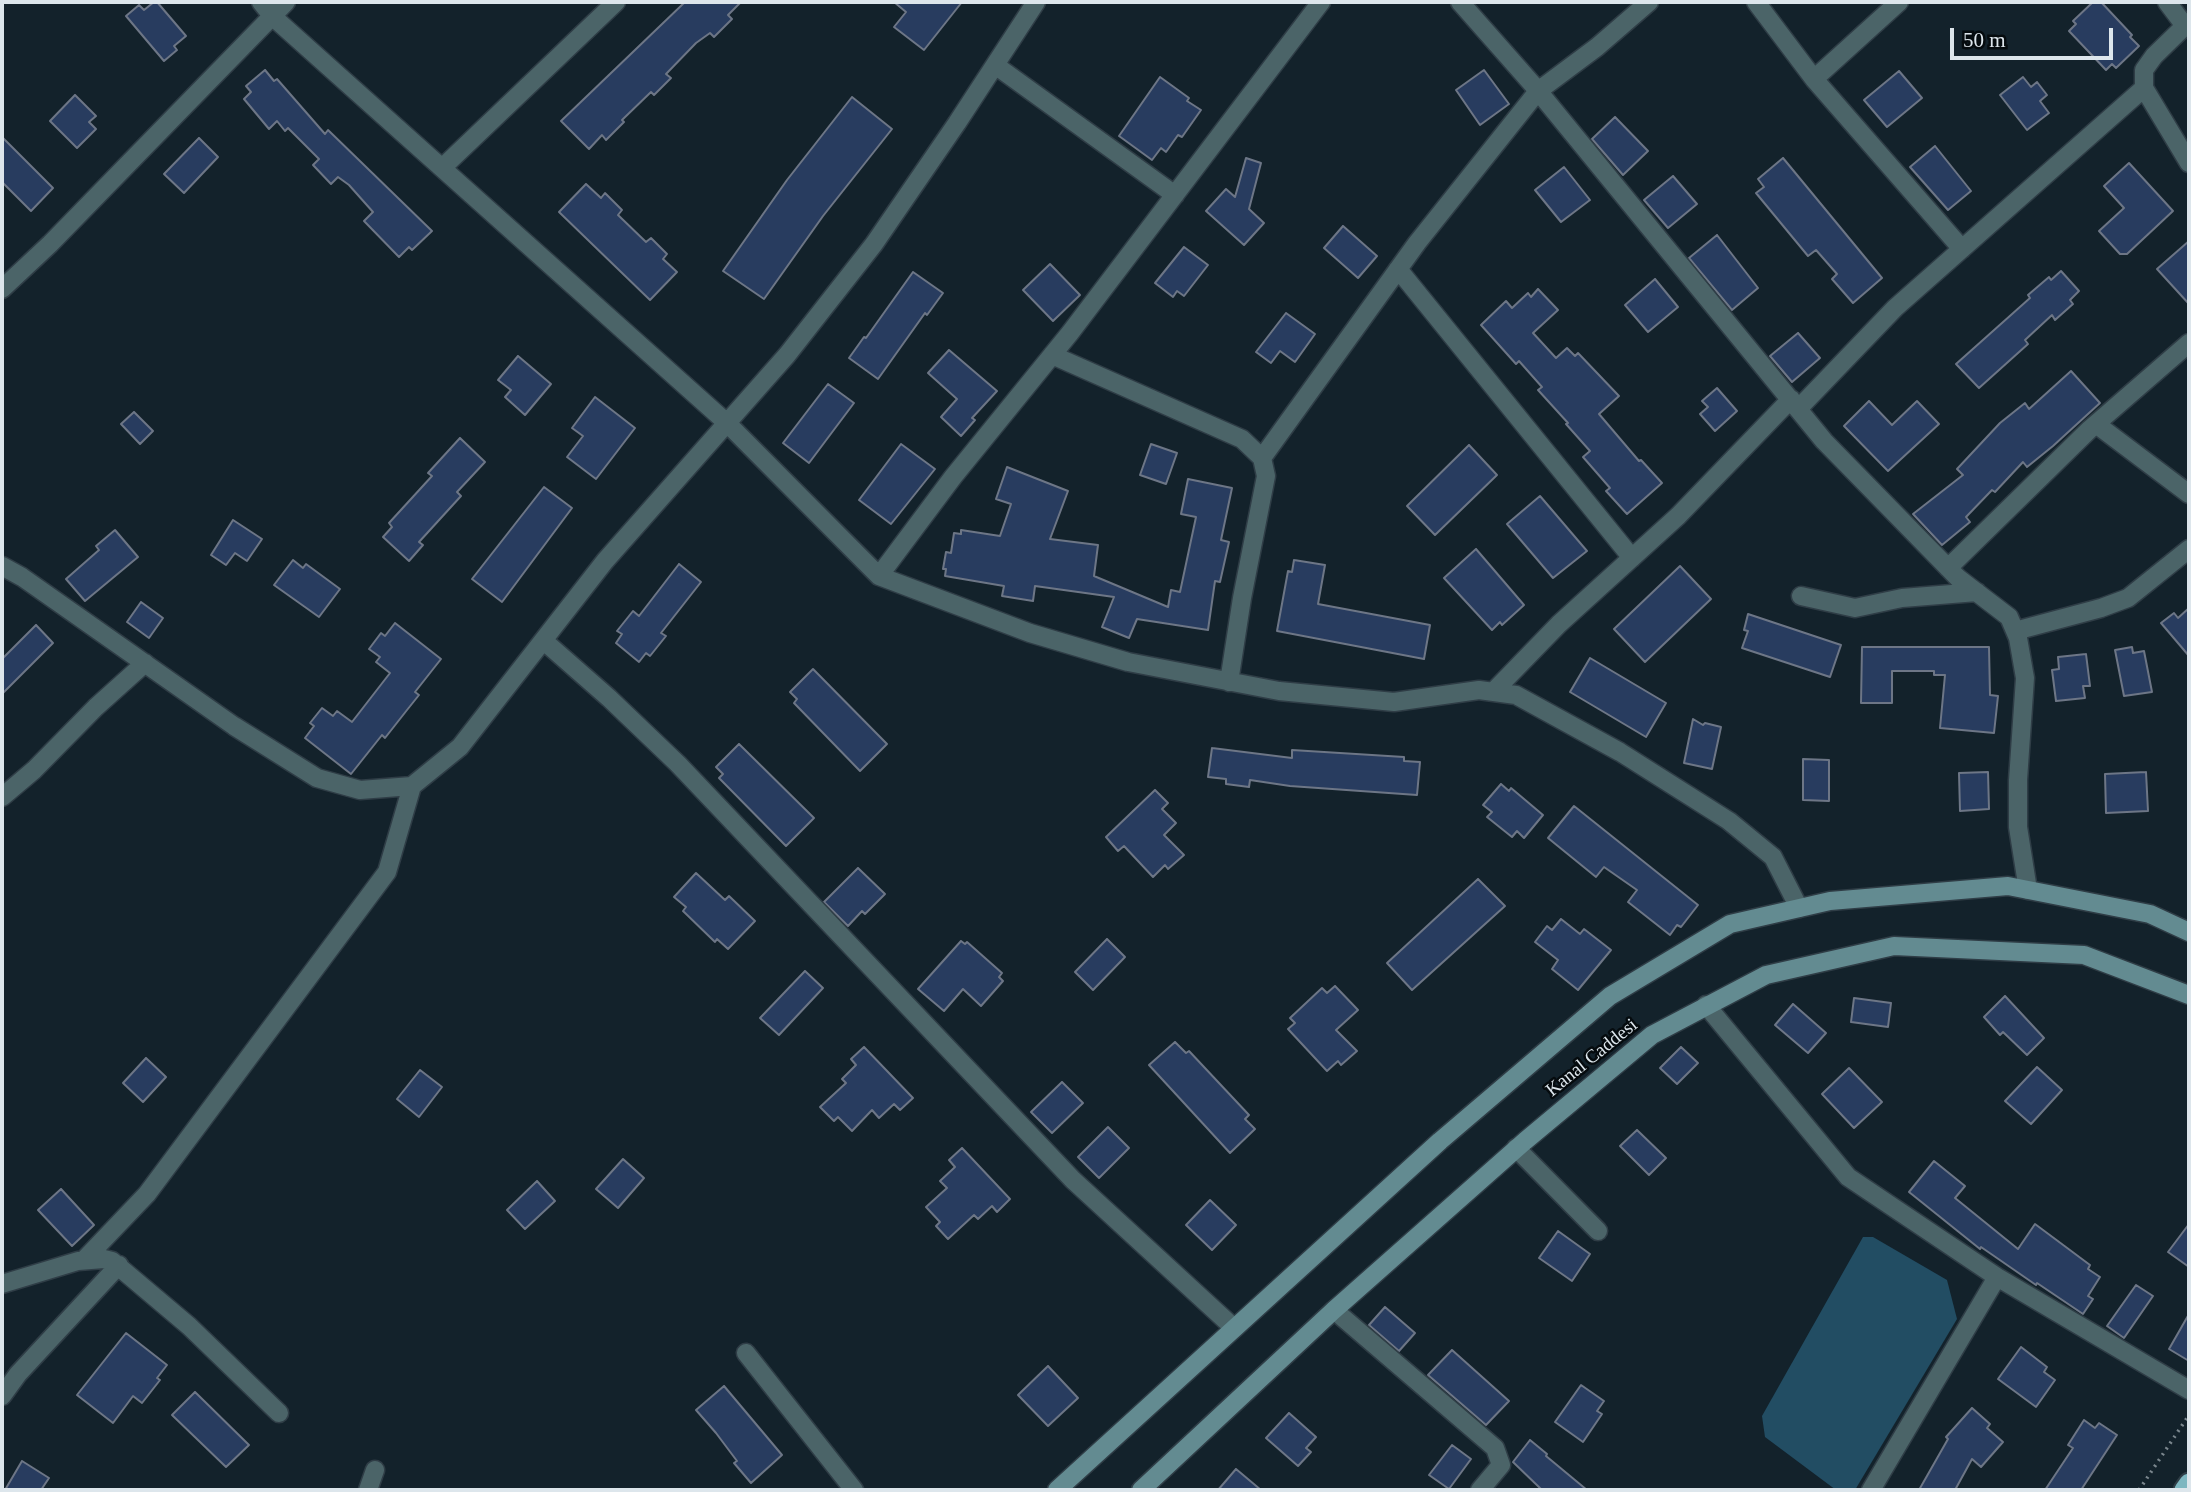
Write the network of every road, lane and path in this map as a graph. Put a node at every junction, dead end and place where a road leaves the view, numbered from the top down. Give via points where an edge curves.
1 (286, 2) edge
2 (616, 2) edge
3 (1036, 2) edge
4 (1321, 2) edge
5 (1460, 2) edge
6 (1648, 2) edge
7 (1756, 2) edge
8 (1899, 2) edge
9 (2167, 2) edge
10 (266, 9) edge
11 (2187, 24) edge
12 (995, 65) junction
13 (1814, 79) junction
14 (2144, 88) junction
15 (1538, 91) junction
16 (2189, 163) edge
17 (442, 168) junction
18 (1175, 195) junction
19 (1962, 249) junction
20 (1398, 269) junction
21 (2, 289) edge
22 (2189, 343) edge
23 (1052, 355) junction
24 (1794, 404) junction
25 (727, 423) junction
26 (2096, 425) junction
27 (1262, 457) junction
28 (2189, 494) edge
29 (2189, 549) edge
30 (1632, 558) junction
31 (2, 566) edge
32 (1948, 568) junction
33 (879, 576) junction
34 (1976, 592) junction
35 (1801, 596) dead end
36 (2015, 631) junction
37 (544, 641) junction
38 (145, 663) junction
39 (1229, 682) junction
40 (1493, 692) junction
41 (412, 786) junction
42 (2, 797) edge
43 (2028, 890) junction
44 (1799, 908) junction
45 (2189, 932) edge
46 (2189, 996) edge
47 (1706, 1006) junction
48 (1516, 1149) junction
49 (1598, 1231) dead end
50 (84, 1260) junction
51 (119, 1265) junction
52 (1997, 1277) junction
53 (2, 1284) edge
54 (1334, 1310) junction
55 (1234, 1328) junction
56 (746, 1353) dead end
57 (2189, 1390) edge
58 (2, 1396) edge
59 (279, 1413) dead end
60 (2189, 1415) edge
61 (375, 1470) dead end
62 (2189, 1483) edge
63 (368, 1490) edge
64 (854, 1490) edge
65 (1057, 1490) edge
66 (1141, 1490) edge
67 (1480, 1490) edge
68 (1871, 1490) edge
69 (2139, 1490) edge
70 (2184, 1490) edge

1 - 10 street
2 - 17 street
3 - 12 street
4 - 18 street
5 - 15 street
6 - 15 street
7 - 13 street
8 - 13 street
9 - 11 street
10 - 17 street
10 - 21 street via 50,244
11 - 14 street via 2144,70
12 - 18 street
12 - 25 street via 874,244
13 - 19 street
14 - 16 street
14 - 19 street
15 - 20 street
15 - 24 street
17 - 25 street
18 - 23 street
19 - 24 street
20 - 27 street
20 - 30 street
22 - 26 street
23 - 27 street via 1242,439
23 - 33 street
24 - 30 street
24 - 32 street
25 - 33 street
25 - 37 street via 605,561
26 - 28 street
26 - 32 street
27 - 39 street via 1266,476
29 - 36 street via 2128,598
30 - 40 street
31 - 38 street
32 - 34 street
33 - 39 street via 1030,633 1128,662
34 - 35 street via 1902,598 1854,608
34 - 36 street via 2009,617
36 - 43 street via 2025,678 2018,815
37 - 41 street via 460,747
37 - 55 street via 678,764 1073,1180
38 - 41 street via 317,778 360,790
38 - 42 street
39 - 40 street via 1394,702
40 - 44 street via 1517,695 1620,752 1729,821 1773,857
41 - 50 street via 387,872 147,1194
43 - 44 main road via 2008,886 1830,901
43 - 45 main road via 2150,914
44 - 55 main road via 1730,924 1610,996 1440,1141
46 - 47 main road, Kanal Caddesi via 2084,955 1894,946 1766,975
47 - 48 main road, Kanal Caddesi via 1652,1035
47 - 52 street via 1848,1177
48 - 49 street
48 - 54 main road, Kanal Caddesi
50 - 51 street via 104,1259
50 - 53 street
51 - 58 street
51 - 59 street
52 - 57 street
52 - 68 street
54 - 66 main road, Kanal Caddesi
54 - 67 street via 1495,1448 1501,1465
55 - 65 main road
56 - 64 street
60 - 69 path
61 - 63 street
62 - 70 highway

